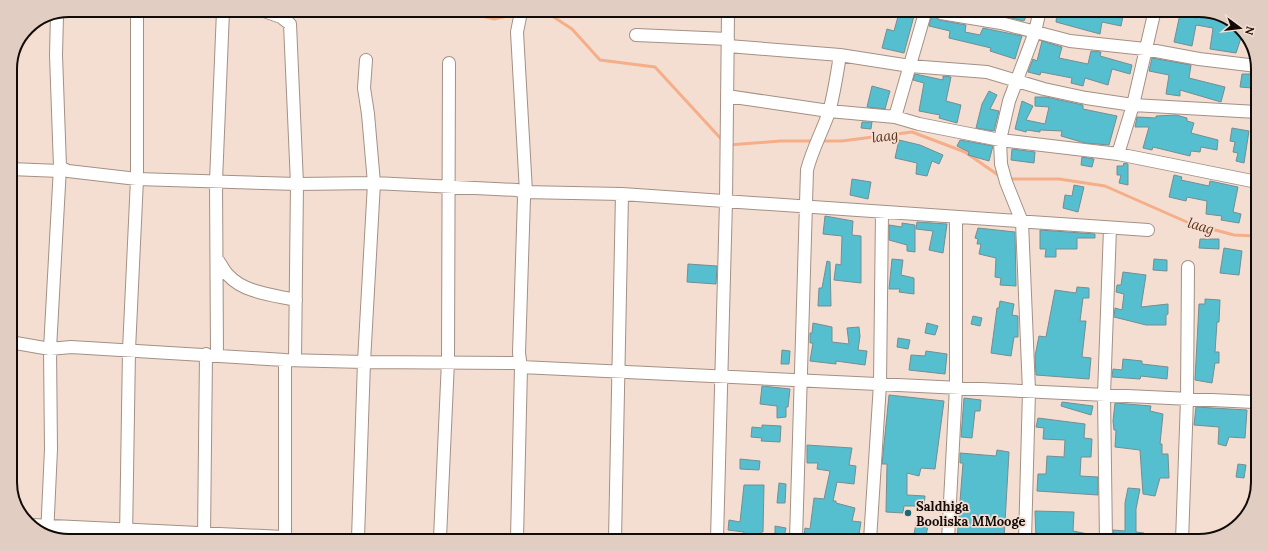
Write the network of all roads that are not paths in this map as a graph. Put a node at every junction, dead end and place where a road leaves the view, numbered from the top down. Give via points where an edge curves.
1 (137, 17) edge
2 (223, 17) edge
3 (287, 17) edge
4 (520, 17) edge
5 (728, 17) edge
6 (924, 17) edge
7 (965, 17) edge
8 (1038, 17) edge
9 (1153, 17) edge
10 (57, 19) edge
11 (1035, 32) junction
12 (636, 34) dead end
13 (728, 42) junction
14 (1145, 49) junction
15 (840, 55) junction
16 (366, 60) dead end
17 (449, 63) dead end
18 (1251, 65) edge
19 (910, 66) junction
20 (1016, 82) junction
21 (727, 96) junction
22 (1133, 105) junction
23 (829, 111) junction
24 (1251, 112) edge
25 (895, 117) junction
26 (1000, 140) junction
27 (1118, 154) junction
28 (17, 169) edge
29 (60, 169) junction
30 (137, 179) junction
31 (1251, 181) edge
32 (216, 182) junction
33 (374, 183) junction
34 (297, 184) junction
35 (450, 188) junction
36 (525, 192) junction
37 (622, 194) junction
38 (726, 202) junction
39 (806, 207) junction
40 (882, 212) junction
41 (956, 217) junction
42 (1022, 222) junction
43 (1110, 228) junction
44 (1148, 230) dead end
45 (218, 259) junction
46 (1188, 267) dead end
47 (296, 300) junction
48 (17, 343) edge
49 (50, 349) junction
50 (129, 350) junction
51 (212, 354) junction
52 (290, 360) junction
53 (448, 361) junction
54 (364, 362) junction
55 (520, 364) junction
56 (618, 371) junction
57 (722, 376) junction
58 (802, 380) junction
59 (880, 384) junction
60 (956, 387) junction
61 (1029, 391) junction
62 (1104, 395) junction
63 (1187, 399) junction
64 (1251, 402) edge
65 (48, 530) edge
66 (53, 531) edge
67 (127, 533) edge
68 (166, 534) edge
69 (204, 534) edge
70 (284, 534) edge
71 (358, 534) edge
72 (440, 534) edge
73 (517, 534) edge
74 (614, 534) edge
75 (717, 534) edge
76 (796, 534) edge
77 (870, 534) edge
78 (948, 534) edge
79 (1025, 534) edge
80 (1106, 534) edge
81 (1182, 534) edge

1 - 30 street
2 - 32 street
3 - 34 street via 290,24
4 - 36 street via 517,32
5 - 13 street
6 - 19 street
7 - 11 street
8 - 11 street
9 - 14 street
10 - 29 street via 56,71
11 - 14 street via 1070,41
11 - 20 street
12 - 13 street
13 - 15 street
13 - 21 street
14 - 18 street
14 - 22 street
15 - 19 street
15 - 23 street
16 - 33 street via 364,88
17 - 35 street
19 - 20 street via 987,72
19 - 25 street
20 - 22 street via 1086,98
20 - 26 street
21 - 23 street
21 - 38 street
22 - 24 street
22 - 27 street
23 - 25 street
23 - 39 street via 807,170
25 - 26 street
26 - 27 street
26 - 42 street via 1001,164
27 - 31 street
28 - 29 street
29 - 30 street
29 - 49 street
30 - 32 street
30 - 50 street
32 - 34 street
32 - 45 street
33 - 34 street
33 - 35 street
33 - 54 street
34 - 47 street
35 - 36 street
35 - 53 street
36 - 37 street
36 - 55 street
37 - 38 street
37 - 56 street
38 - 39 street
38 - 57 street
39 - 40 street
39 - 58 street
40 - 41 street
40 - 59 street
41 - 42 street
41 - 60 street
42 - 43 street
42 - 61 street
43 - 44 street
43 - 62 street
45 - 47 street via 228,276 240,285
45 - 51 street
46 - 63 street
47 - 52 street
48 - 49 street
49 - 50 street via 70,347
49 - 65 street via 51,449
50 - 51 street
50 - 67 street
51 - 52 street
51 - 69 street
52 - 54 street
52 - 70 street
53 - 54 street
53 - 55 street
53 - 72 street
54 - 71 street
55 - 56 street
55 - 73 street
56 - 57 street
56 - 74 street
57 - 58 street
57 - 75 street
58 - 59 street
58 - 76 street
59 - 60 street
59 - 77 street
60 - 61 street
60 - 78 street
61 - 62 street
61 - 79 street
62 - 63 street
62 - 80 street
63 - 64 street
63 - 81 street
66 - 67 street
67 - 68 street

